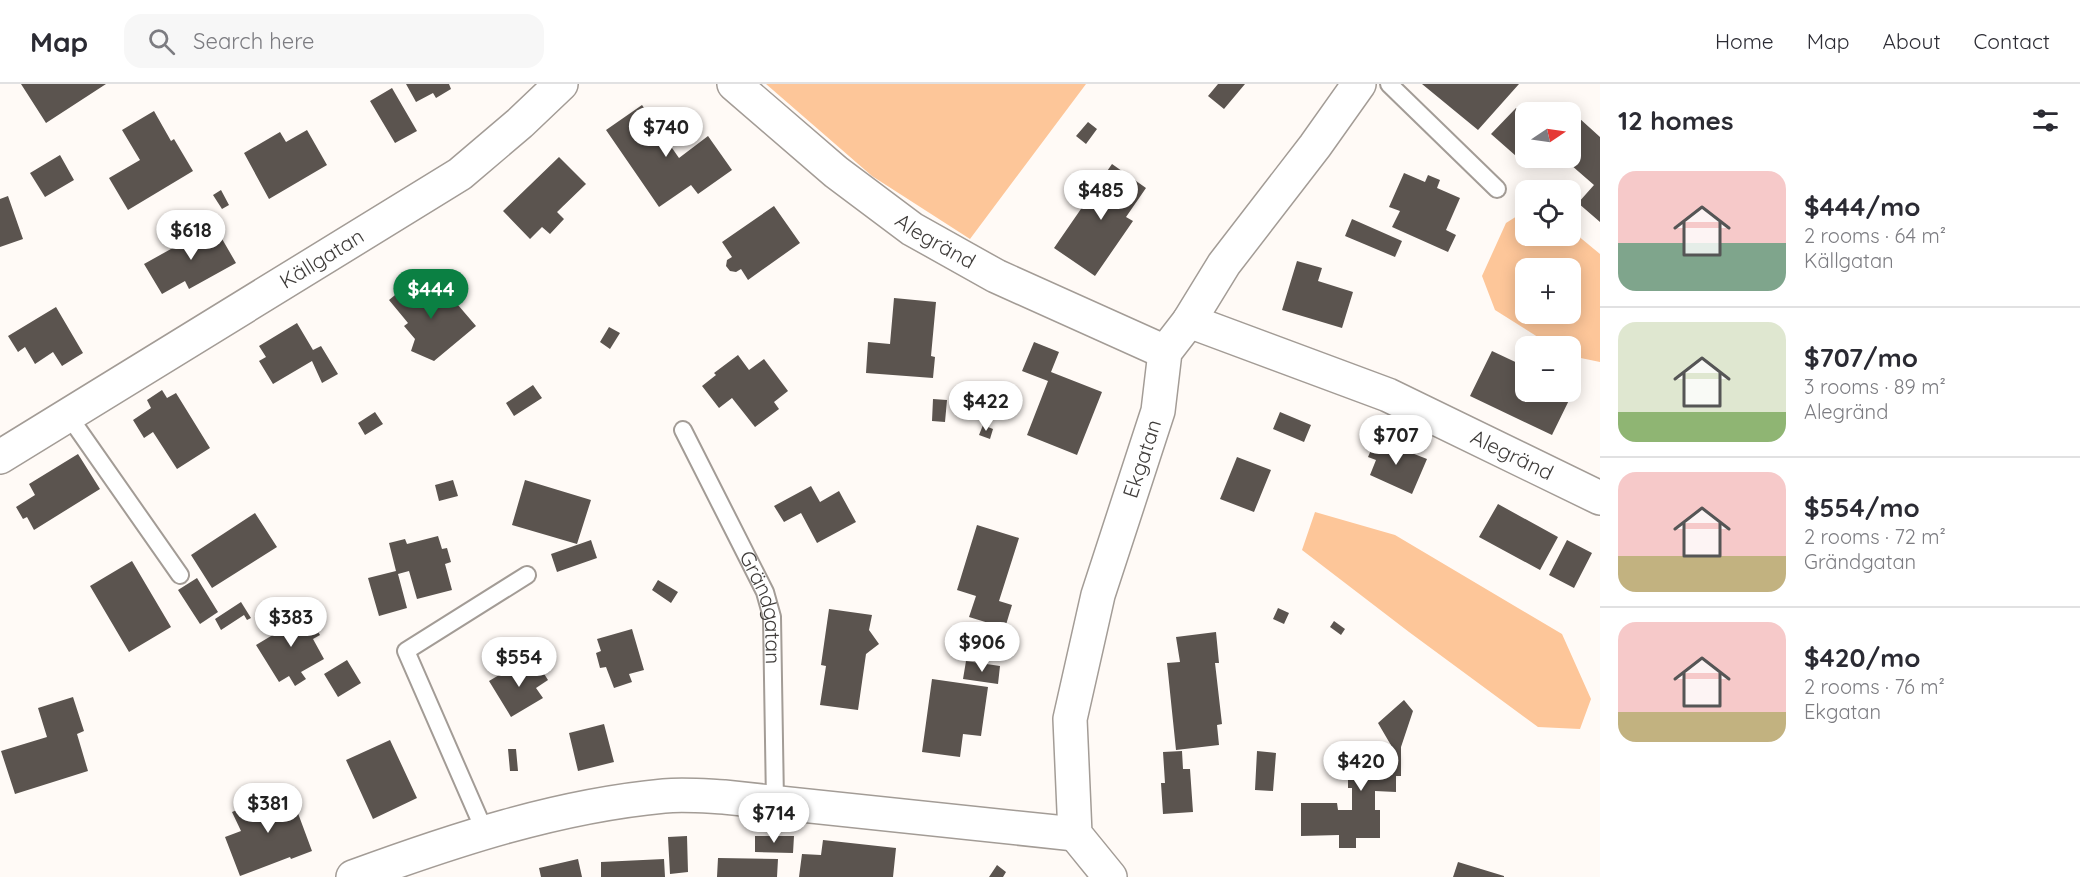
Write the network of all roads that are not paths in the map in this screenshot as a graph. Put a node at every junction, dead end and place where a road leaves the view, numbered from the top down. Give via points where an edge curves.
1 (561, 84) edge
2 (734, 84) edge
3 (1359, 84) edge
4 (1389, 84) edge
5 (1497, 189) dead end
6 (1189, 321) junction
7 (1166, 352) junction
8 (68, 415) junction
9 (683, 430) dead end
10 (0, 457) edge
11 (1600, 498) edge
12 (527, 574) dead end
13 (180, 575) dead end
14 (774, 802) junction
15 (485, 832) junction
16 (1076, 834) junction
17 (353, 877) edge
18 (1110, 877) edge

1 - 8 street, Källgatan via 459,174
2 - 7 street, Alegränd via 836,172 912,229 1005,280
3 - 6 street, Ekgatan via 1224,264
4 - 5 lane
6 - 7 street, Ekgatan
6 - 11 street, Alegränd via 1388,395
7 - 16 street, Ekgatan via 1158,411 1098,595 1070,719
8 - 10 street, Källgatan
8 - 13 lane
9 - 14 lane, Grändgatan via 765,592 772,617
12 - 15 lane via 406,651
14 - 15 street via 724,796 666,796 592,806
14 - 16 street
15 - 17 street
16 - 18 street

